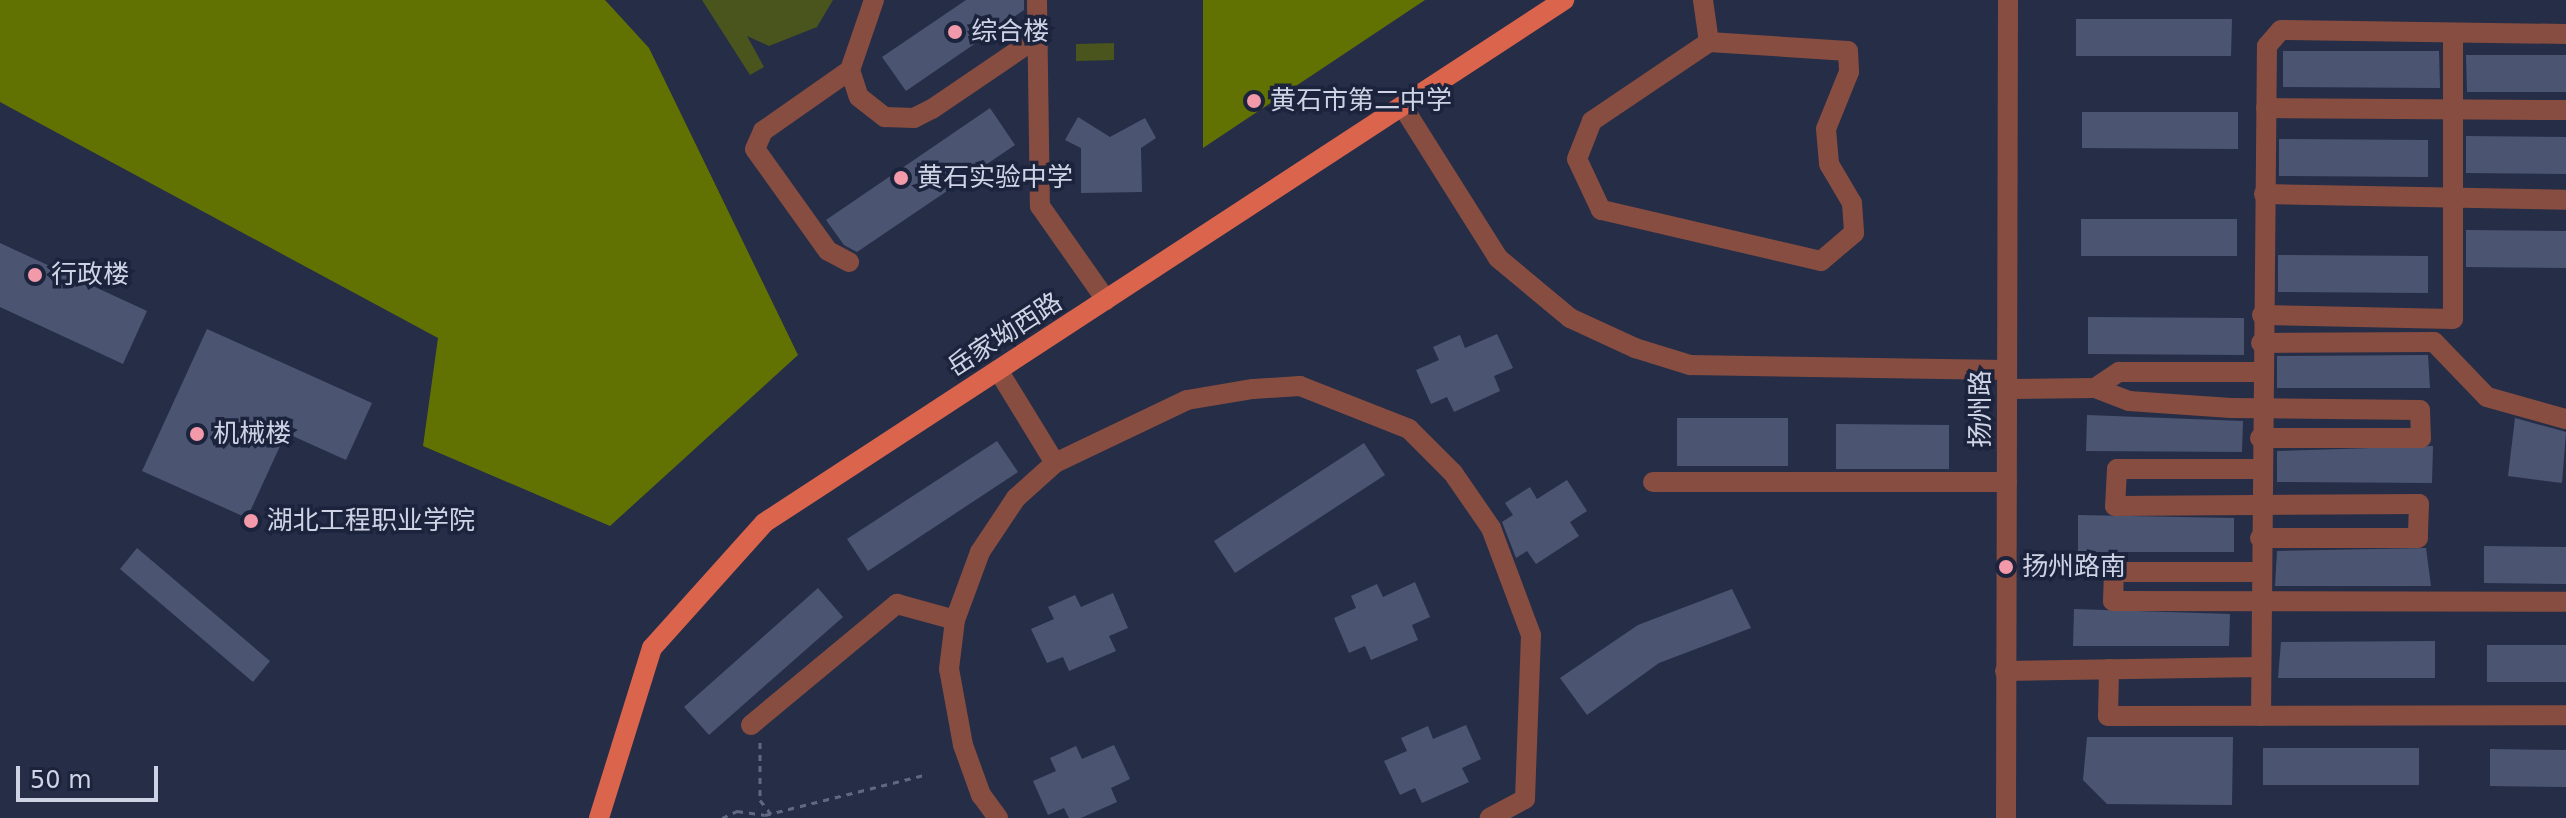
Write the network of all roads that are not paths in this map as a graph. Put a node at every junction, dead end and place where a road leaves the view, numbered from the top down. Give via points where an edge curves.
1 (874, 0) edge
2 (1037, 0) edge
3 (1564, 0) edge
4 (1703, 0) edge
5 (2008, 0) edge
6 (2453, 33) junction
7 (2566, 34) edge
8 (1038, 37) junction
9 (1709, 42) junction
10 (850, 70) junction
11 (1403, 107) junction
12 (2266, 108) junction
13 (2454, 109) junction
14 (2566, 110) edge
15 (2264, 194) junction
16 (2455, 198) junction
17 (2566, 200) edge
18 (849, 262) dead end
19 (1106, 300) junction
20 (2262, 315) junction
21 (2453, 319) junction
22 (2261, 343) junction
23 (2458, 360) junction
24 (998, 370) junction
25 (2260, 372) junction
26 (2007, 379) junction
27 (2095, 388) junction
28 (2260, 407) junction
29 (2566, 419) edge
30 (2260, 438) junction
31 (1055, 463) junction
32 (2260, 469) junction
33 (1653, 482) dead end
34 (2007, 482) junction
35 (2260, 504) junction
36 (2260, 538) junction
37 (2261, 572) junction
38 (2261, 600) junction
39 (2566, 602) edge
40 (955, 620) junction
41 (2261, 667) junction
42 (2109, 669) junction
43 (2005, 671) junction
44 (2566, 715) edge
45 (2261, 716) junction
46 (751, 725) road end
47 (599, 818) edge
48 (998, 818) edge
49 (1490, 818) edge
50 (2006, 818) edge

1 - 10 street
2 - 8 street
3 - 11 main road, 岳家坳西路
4 - 9 street
5 - 26 street, 扬州路
6 - 7 street
6 - 12 street via 2281,30 2267,46
6 - 13 street
8 - 10 street via 914,118 869,109
8 - 19 street via 1040,206
9 - 9 street via 1592,121 1577,159 1601,210 1821,261 1854,233 1852,203 1829,164 1826,129 1849,72 1848,51
10 - 18 street via 763,131 755,149 828,251
11 - 19 main road, 岳家坳西路
11 - 26 street via 1498,258 1570,318 1635,348 1690,365
12 - 13 street
12 - 15 street
13 - 14 street
13 - 16 street
15 - 16 street
15 - 20 street
16 - 17 street
16 - 21 street
19 - 24 main road, 岳家坳西路
20 - 21 street
20 - 22 street
21 - 23 street
22 - 23 street via 2434,342
22 - 25 street
23 - 29 street via 2487,397
24 - 31 street
24 - 47 main road, 岳家坳西路 via 764,523 652,648
25 - 27 street via 2119,372
25 - 28 street
26 - 27 street
26 - 34 street, 扬州路
27 - 28 street via 2129,401
28 - 30 street
28 - 30 street via 2420,410 2421,438
30 - 32 street
31 - 40 street via 1016,498 980,552
31 - 49 street via 1187,400 1253,389 1300,386 1409,429 1453,473 1491,528 1531,635 1525,799
32 - 35 street
32 - 35 street via 2117,469 2115,506
33 - 34 street
34 - 43 street, 扬州路
35 - 36 street
35 - 36 street via 2419,504 2418,538
36 - 37 street
37 - 38 street
37 - 38 street via 2114,572 2113,601
38 - 39 street
38 - 41 street
40 - 46 street via 897,604
40 - 48 street via 949,669 963,745 981,795
41 - 42 street
41 - 45 street
42 - 43 street
42 - 45 street via 2108,716
43 - 50 street, 扬州路
44 - 45 street

